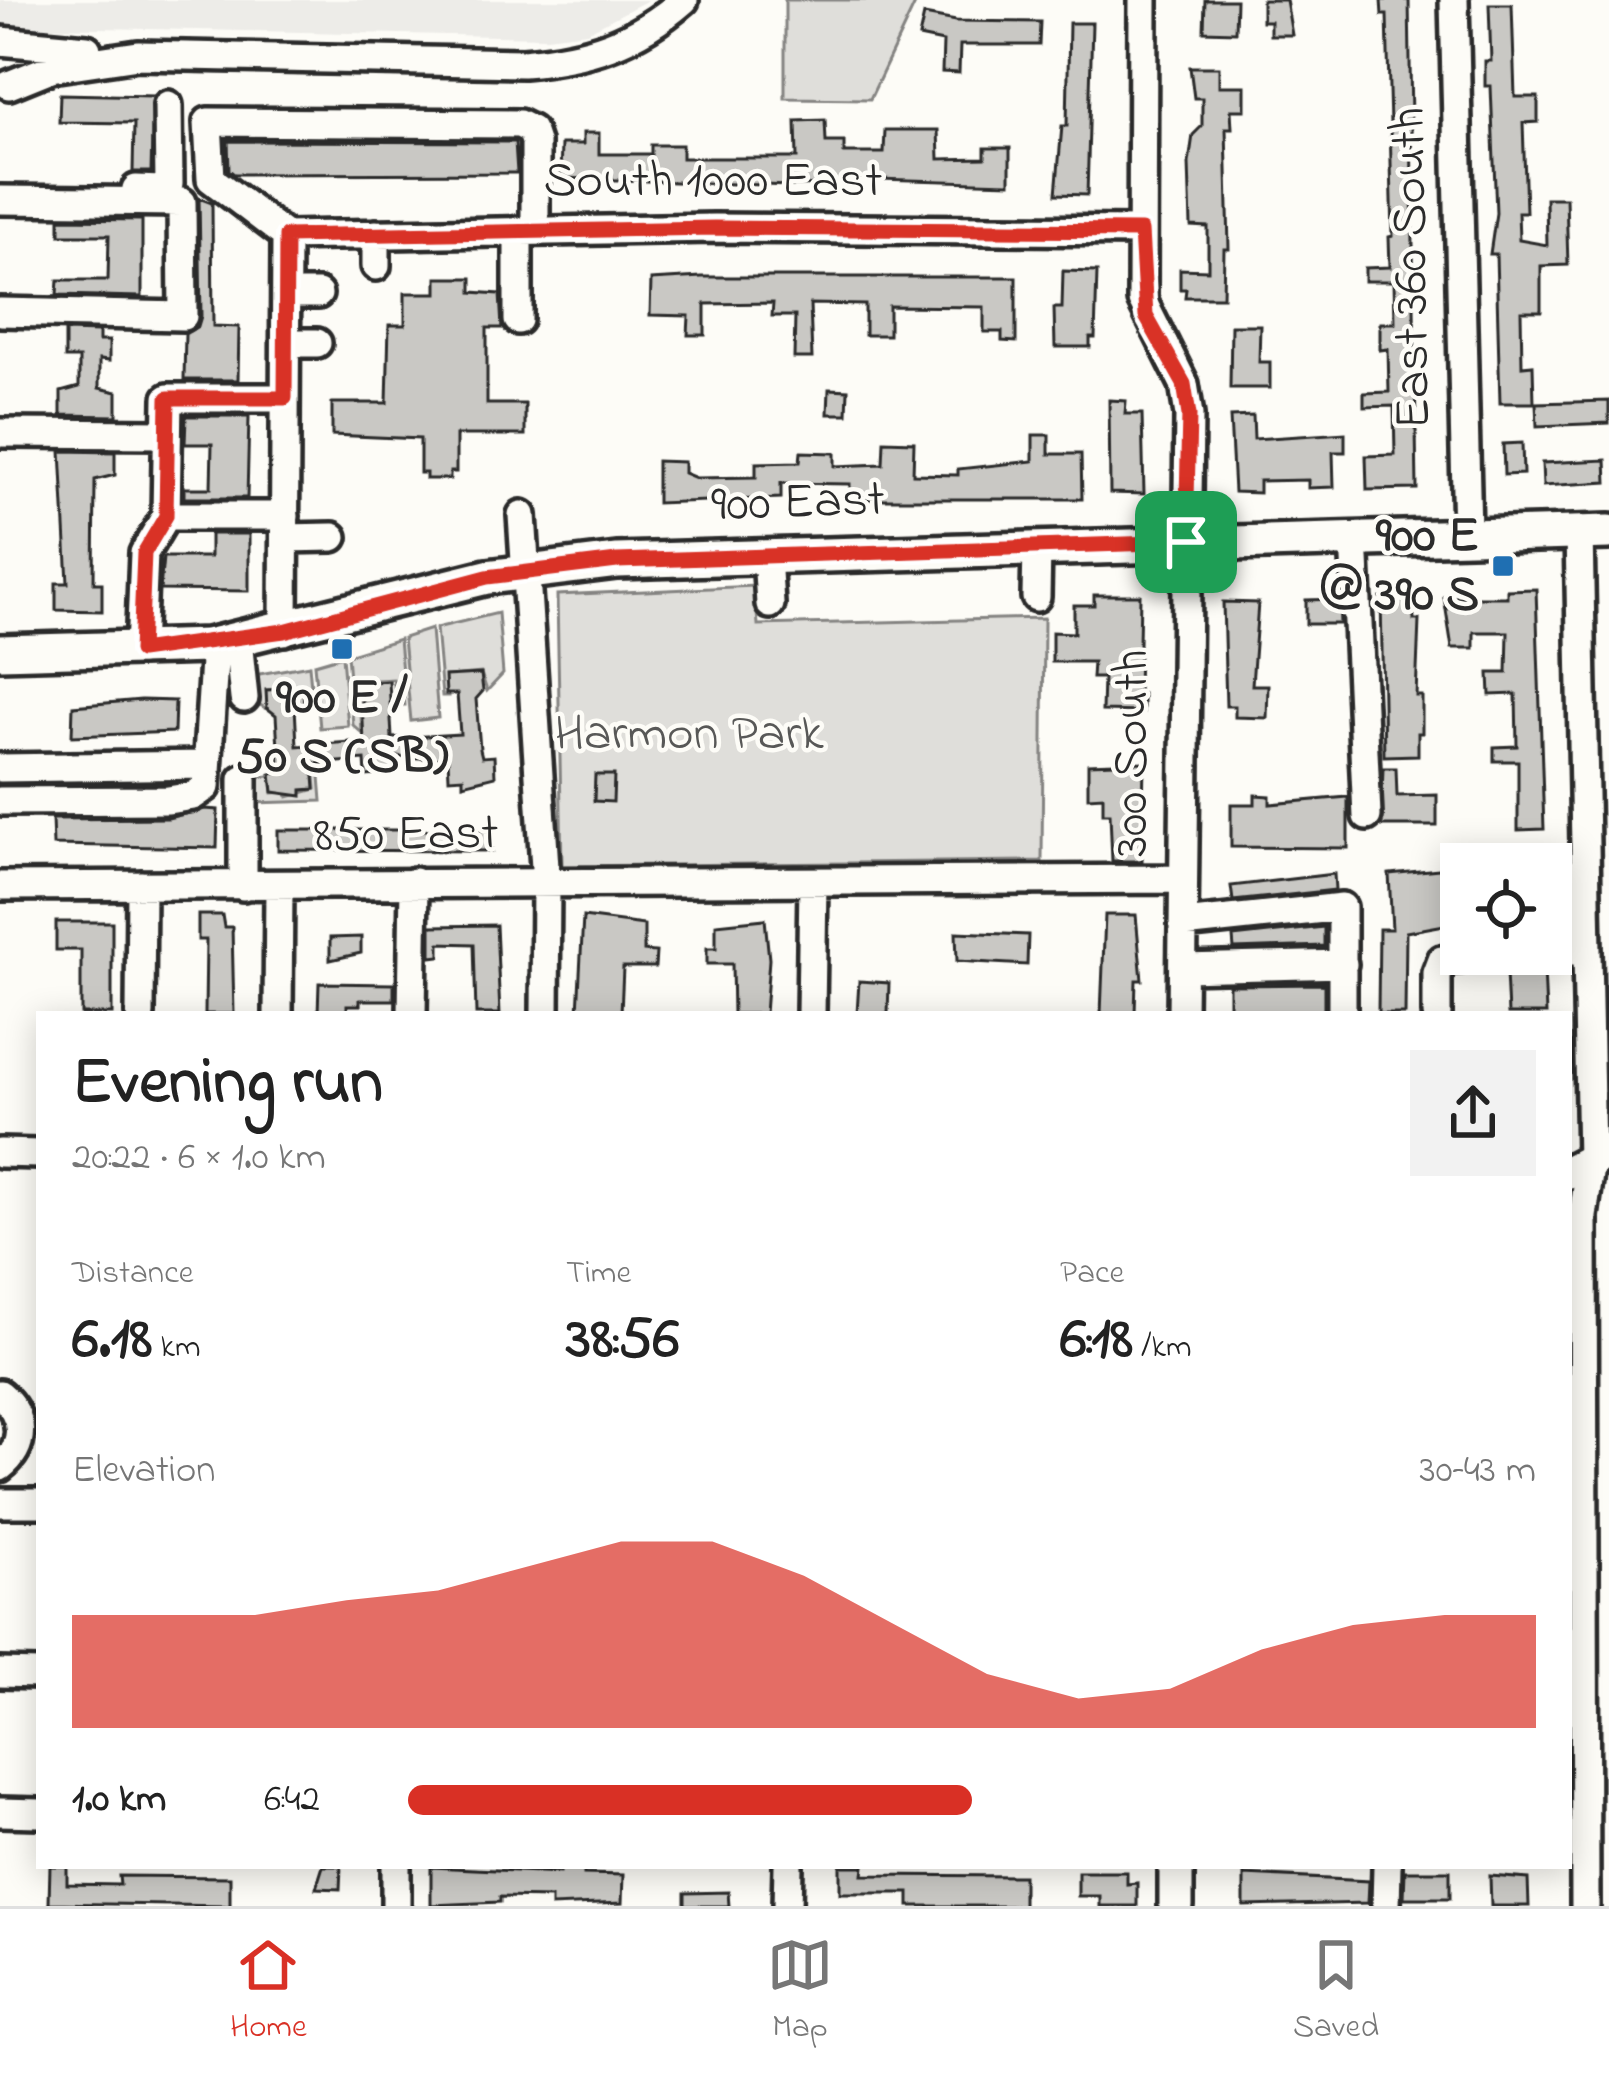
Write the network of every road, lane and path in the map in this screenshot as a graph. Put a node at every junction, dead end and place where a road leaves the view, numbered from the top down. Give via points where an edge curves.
1 (684, 0) edge
2 (1143, 0) edge
3 (1454, 0) edge
4 (0, 42) edge
5 (138, 55) junction
6 (4, 91) edge
7 (168, 105) dead end
8 (0, 186) edge
9 (0, 200) edge
10 (526, 231) junction
11 (1141, 231) junction
12 (376, 234) junction
13 (286, 236) junction
14 (376, 266) dead end
15 (286, 294) junction
16 (318, 294) dead end
17 (0, 312) edge
18 (518, 320) dead end
19 (286, 343) junction
20 (317, 343) dead end
21 (285, 398) junction
22 (0, 433) edge
23 (167, 434) junction
24 (522, 515) dead end
25 (166, 516) junction
26 (285, 527) junction
27 (1594, 532) edge
28 (1467, 533) junction
29 (333, 537) dead end
30 (1354, 537) junction
31 (1186, 542) junction
32 (1037, 547) junction
33 (767, 556) junction
34 (530, 573) junction
35 (1036, 597) dead end
36 (770, 604) dead end
37 (284, 631) junction
38 (226, 642) junction
39 (140, 651) junction
40 (0, 652) edge
41 (244, 698) dead end
42 (207, 765) junction
43 (0, 767) edge
44 (243, 779) dead end
45 (0, 801) edge
46 (1367, 816) dead end
47 (1597, 865) edge
48 (1183, 879) junction
49 (414, 882) junction
50 (813, 882) junction
51 (546, 883) junction
52 (141, 885) junction
53 (0, 886) edge
54 (243, 886) junction
55 (279, 886) junction
56 (1183, 923) junction
57 (1587, 950) junction
58 (1572, 951) edge
59 (1343, 964) junction
60 (1440, 965) edge
61 (1183, 968) junction
62 (140, 1011) edge
63 (278, 1011) edge
64 (412, 1011) edge
65 (545, 1011) edge
66 (811, 1011) edge
67 (1182, 1011) edge
68 (1342, 1011) edge
69 (1437, 1011) edge
70 (1579, 1048) edge
71 (0, 1153) edge
72 (36, 1154) edge
73 (1590, 1161) edge
74 (1576, 1330) edge
75 (17, 1404) edge
76 (18, 1454) edge
77 (0, 1503) edge
78 (36, 1504) edge
79 (1578, 1586) edge
80 (0, 1673) edge
81 (36, 1674) edge
82 (1578, 1713) edge
83 (0, 1812) edge
84 (36, 1813) edge
85 (1588, 1824) edge
86 (396, 1869) edge
87 (788, 1869) edge
88 (1176, 1869) edge
89 (1198, 1869) edge
90 (1387, 1869) edge
91 (396, 1906) edge
92 (787, 1906) edge
93 (1176, 1906) edge
94 (1198, 1906) edge
95 (1386, 1906) edge
96 (1585, 1906) edge

1 - 5 street via 620,45 571,59
2 - 11 street, 300 South
3 - 28 street, East 360 South
4 - 5 street
4 - 6 street via 10,60
5 - 6 street via 51,68
7 - 8 street via 169,184 161,190
9 - 17 street via 182,202 183,316
10 - 11 street, South 1000 East via 619,242
10 - 12 street, South 1000 East
10 - 13 street via 535,142 519,124 208,122 211,178
10 - 18 street
11 - 31 street, 300 South via 1146,316 1179,372 1189,415
12 - 13 street, South 1000 East
12 - 14 street
13 - 15 street
15 - 16 street
15 - 19 street
19 - 20 street
19 - 21 street
21 - 23 street via 168,398
21 - 26 street
22 - 23 street
23 - 25 street
24 - 34 street
25 - 26 street
25 - 39 street via 144,553
26 - 29 street
26 - 37 street
27 - 28 main road, 900 East
27 - 47 street
28 - 30 main road, 900 East
30 - 31 main road, 900 East
30 - 46 street
31 - 32 main road, 900 East
31 - 48 street, 300 South
32 - 33 main road, 900 East
32 - 35 street
33 - 34 main road, 900 East
33 - 36 street
34 - 37 main road, 900 East via 457,584
34 - 51 street via 531,810
37 - 38 main road, 900 East
38 - 39 main road, 900 East
38 - 41 street
38 - 42 street
39 - 40 main road, 900 East
42 - 43 street
42 - 45 street via 206,787 193,796
44 - 54 street
47 - 57 street
48 - 50 street, 850 East
48 - 56 street, 300 South
49 - 51 street, 850 East
49 - 55 street, 850 East
49 - 64 street
50 - 51 street, 850 East
50 - 66 street
51 - 65 street
52 - 53 street, 850 East
52 - 54 street, 850 East
52 - 62 street
54 - 55 street, 850 East
55 - 63 street
56 - 59 street via 1342,907
56 - 61 street, 300 South
57 - 58 street
57 - 70 street
59 - 61 street
59 - 68 street
60 - 69 street
61 - 67 street, 300 South
70 - 73 street
71 - 72 street
73 - 74 street
74 - 79 street
75 - 76 street
77 - 78 street
79 - 82 street
80 - 81 street
82 - 85 street
83 - 84 street
85 - 96 street
86 - 91 street
87 - 92 street
88 - 93 main road
89 - 94 main road
90 - 95 street

